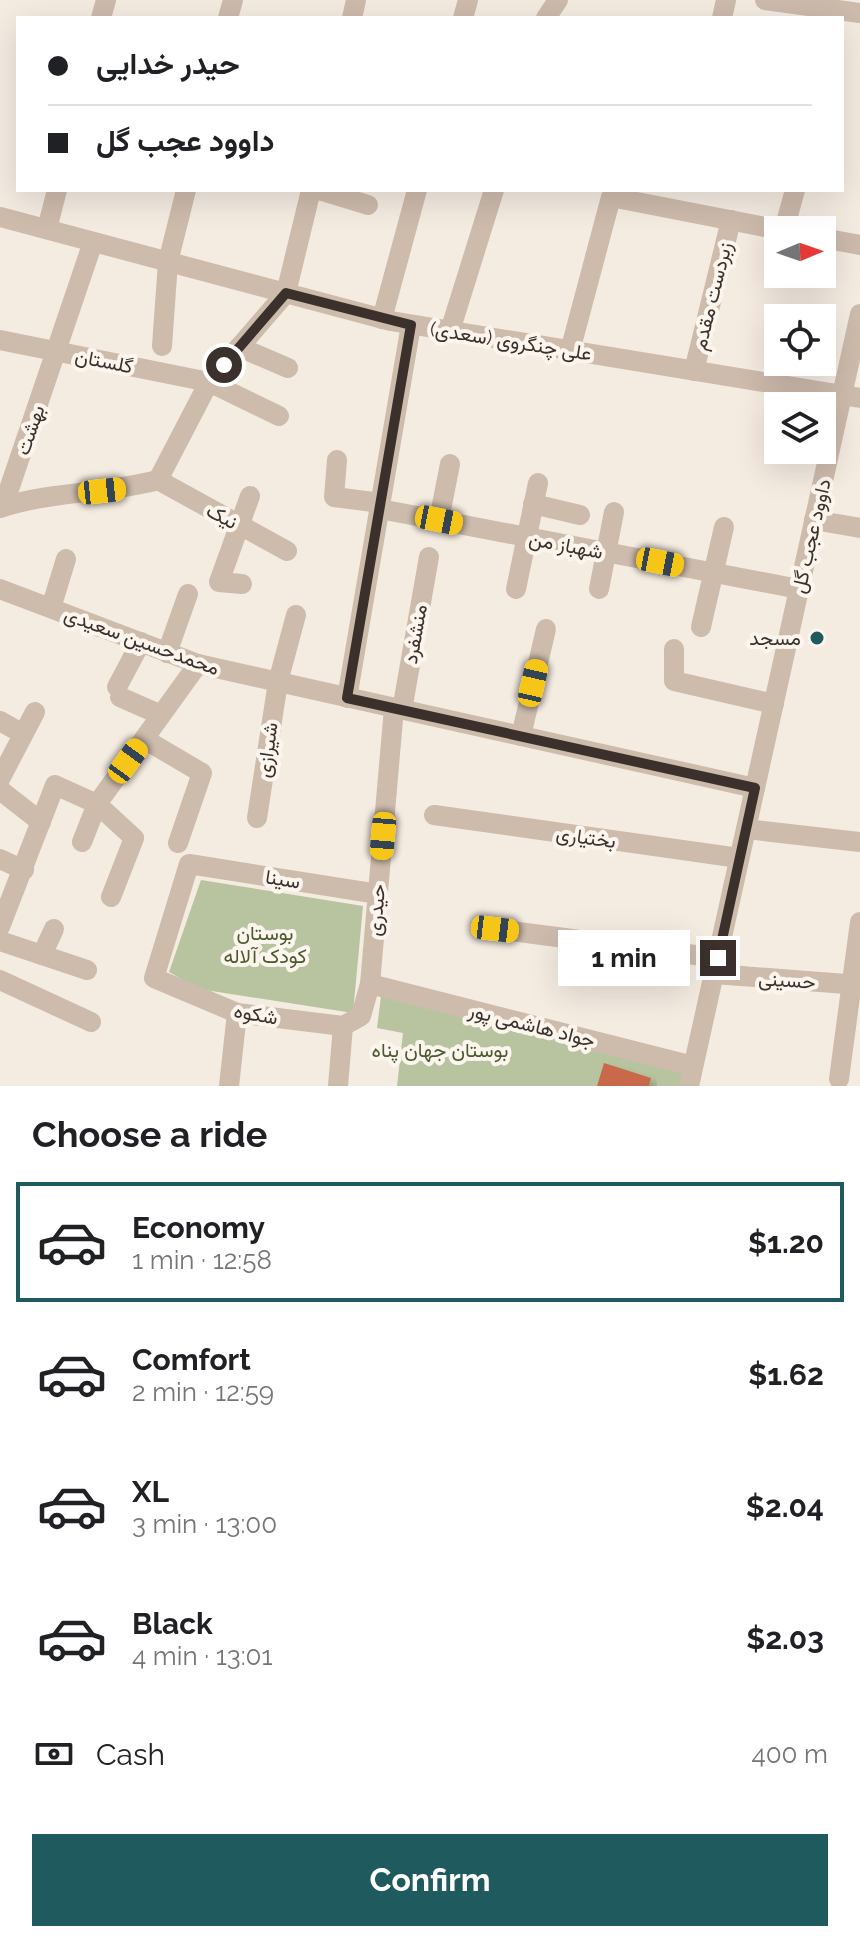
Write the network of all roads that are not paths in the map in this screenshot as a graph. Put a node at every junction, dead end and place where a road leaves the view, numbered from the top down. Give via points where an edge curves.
1 (779, 5) edge
2 (860, 13) edge
3 (56, 192) edge
4 (186, 192) edge
5 (311, 192) edge
6 (326, 192) edge
7 (416, 192) edge
8 (493, 192) edge
9 (794, 192) edge
10 (368, 205) dead end
11 (787, 216) edge
12 (0, 217) edge
13 (731, 220) junction
14 (764, 226) edge
15 (47, 229) junction
16 (836, 241) edge
17 (93, 242) junction
18 (860, 245) edge
19 (168, 262) junction
20 (286, 293) junction
21 (860, 314) edge
22 (382, 319) junction
23 (411, 325) junction
24 (450, 331) junction
25 (0, 340) edge
26 (162, 346) dead end
27 (239, 347) junction
28 (570, 351) junction
29 (57, 352) junction
30 (288, 368) dead end
31 (694, 371) junction
32 (209, 382) junction
33 (851, 397) edge
34 (279, 416) dead end
35 (337, 460) dead end
36 (450, 464) dead end
37 (158, 480) junction
38 (538, 483) dead end
39 (250, 496) dead end
40 (533, 504) junction
41 (380, 506) junction
42 (2, 508) edge
43 (614, 512) dead end
44 (580, 515) dead end
45 (439, 520) junction
46 (814, 520) junction
47 (239, 525) junction
48 (724, 527) dead end
49 (860, 528) edge
50 (527, 537) junction
51 (287, 551) dead end
52 (607, 552) junction
53 (429, 557) dead end
54 (66, 559) dead end
55 (712, 572) junction
56 (242, 584) dead end
57 (0, 589) edge
58 (516, 589) dead end
59 (599, 589) dead end
60 (799, 589) junction
61 (188, 594) dead end
62 (51, 608) junction
63 (296, 615) dead end
64 (701, 627) dead end
65 (546, 629) dead end
66 (141, 642) junction
67 (674, 649) dead end
68 (167, 653) junction
69 (198, 664) junction
70 (278, 682) junction
71 (347, 698) junction
72 (774, 704) junction
73 (398, 709) junction
74 (35, 712) dead end
75 (161, 715) junction
76 (0, 721) edge
77 (23, 734) junction
78 (521, 736) junction
79 (144, 739) junction
80 (0, 779) edge
81 (755, 788) junction
82 (0, 790) edge
83 (97, 804) junction
84 (434, 815) dead end
85 (257, 818) dead end
86 (41, 822) junction
87 (746, 829) junction
88 (82, 842) dead end
89 (860, 842) edge
90 (178, 843) dead end
91 (739, 858) junction
92 (0, 859) edge
93 (24, 870) junction
94 (378, 894) junction
95 (111, 897) dead end
96 (860, 922) edge
97 (0, 927) edge
98 (54, 929) dead end
99 (495, 929) dead end
100 (0, 941) edge
101 (42, 955) junction
102 (716, 966) junction
103 (87, 970) dead end
104 (154, 978) joint
105 (0, 980) edge
106 (370, 984) junction
107 (855, 985) edge
108 (237, 1013) junction
109 (352, 1021) junction
110 (91, 1022) dead end
111 (691, 1076) edge
112 (839, 1079) dead end
113 (229, 1086) edge
114 (338, 1086) edge

1 - 2 street
3 - 15 street
4 - 19 street
5 - 20 street
6 - 10 street
7 - 22 street
8 - 24 street
9 - 11 street
12 - 15 street, علی چنگروی (سعدی)
13 - 14 street
13 - 28 street via 611,197
13 - 31 street, زبردست مقدم
15 - 17 street, علی چنگروی (سعدی)
16 - 18 street
17 - 19 street, علی چنگروی (سعدی)
17 - 29 street, بهشت
19 - 20 street, علی چنگروی (سعدی)
19 - 26 street
20 - 22 street, علی چنگروی (سعدی)
20 - 27 street
21 - 33 street, داوود عجب گل
22 - 23 street, علی چنگروی (سعدی)
23 - 24 street, علی چنگروی (سعدی)
23 - 41 street
24 - 28 street, علی چنگروی (سعدی)
25 - 29 street, گلستان
27 - 30 street
27 - 32 street
28 - 31 street, علی چنگروی (سعدی)
29 - 32 street, گلستان
29 - 42 street, بهشت
31 - 33 street, علی چنگروی (سعدی)
32 - 34 street, گلستان
32 - 37 street
33 - 46 street, داوود عجب گل
35 - 41 street, شهباز من via 334,497
36 - 45 street
37 - 42 street via 127,489 26,499
37 - 47 street, نیک
38 - 40 street
39 - 47 street
40 - 44 street
40 - 50 street
41 - 45 street, شهباز من
41 - 71 street
43 - 52 street
45 - 50 street, شهباز من
46 - 49 street
46 - 60 street, داوود عجب گل
47 - 51 street, نیک
47 - 56 street via 219,582
48 - 55 street
50 - 52 street, شهباز من
50 - 58 street
52 - 55 street, شهباز من
52 - 59 street
53 - 73 street, منشفرد
54 - 62 street
55 - 60 street, شهباز من
55 - 64 street
57 - 62 street, محمدحسین سعیدی
60 - 72 street, داوود عجب گل
61 - 68 street
62 - 66 street, محمدحسین سعیدی
63 - 70 street, شیرازی
65 - 78 street
66 - 68 street, محمدحسین سعیدی
66 - 75 street via 119,692
67 - 72 street via 674,681
68 - 69 street, محمدحسین سعیدی
69 - 70 street, محمدحسین سعیدی
69 - 75 street
70 - 71 street, محمدحسین سعیدی
70 - 85 street, شیرازی
71 - 73 street, محمدحسین سعیدی
72 - 81 street, داوود عجب گل
73 - 78 street, محمدحسین سعیدی
73 - 94 street, حیدری
74 - 77 street
75 - 79 street
76 - 77 street
77 - 80 street
78 - 81 street, محمدحسین سعیدی
79 - 83 street
79 - 90 street via 202,773
81 - 87 street, داوود عجب گل
82 - 86 street
83 - 86 street via 55,785
83 - 88 street
83 - 95 street via 134,838
84 - 91 street, بختیاری
86 - 93 street
87 - 89 street
87 - 91 street, داوود عجب گل
91 - 102 street, داوود عجب گل
92 - 93 street
93 - 97 street
94 - 104 street, سینا via 189,864
94 - 106 street, حیدری
96 - 107 street
98 - 101 street
99 - 102 street, حسینی
100 - 101 street
101 - 103 street
102 - 107 street, حسینی
102 - 111 street, داوود عجب گل
104 - 108 street, شکوه
105 - 110 street
106 - 109 street, حیدری
106 - 111 street, جواد هاشمی پور
107 - 112 street
108 - 109 street, شکوه
108 - 113 street
109 - 114 street, حیدری

